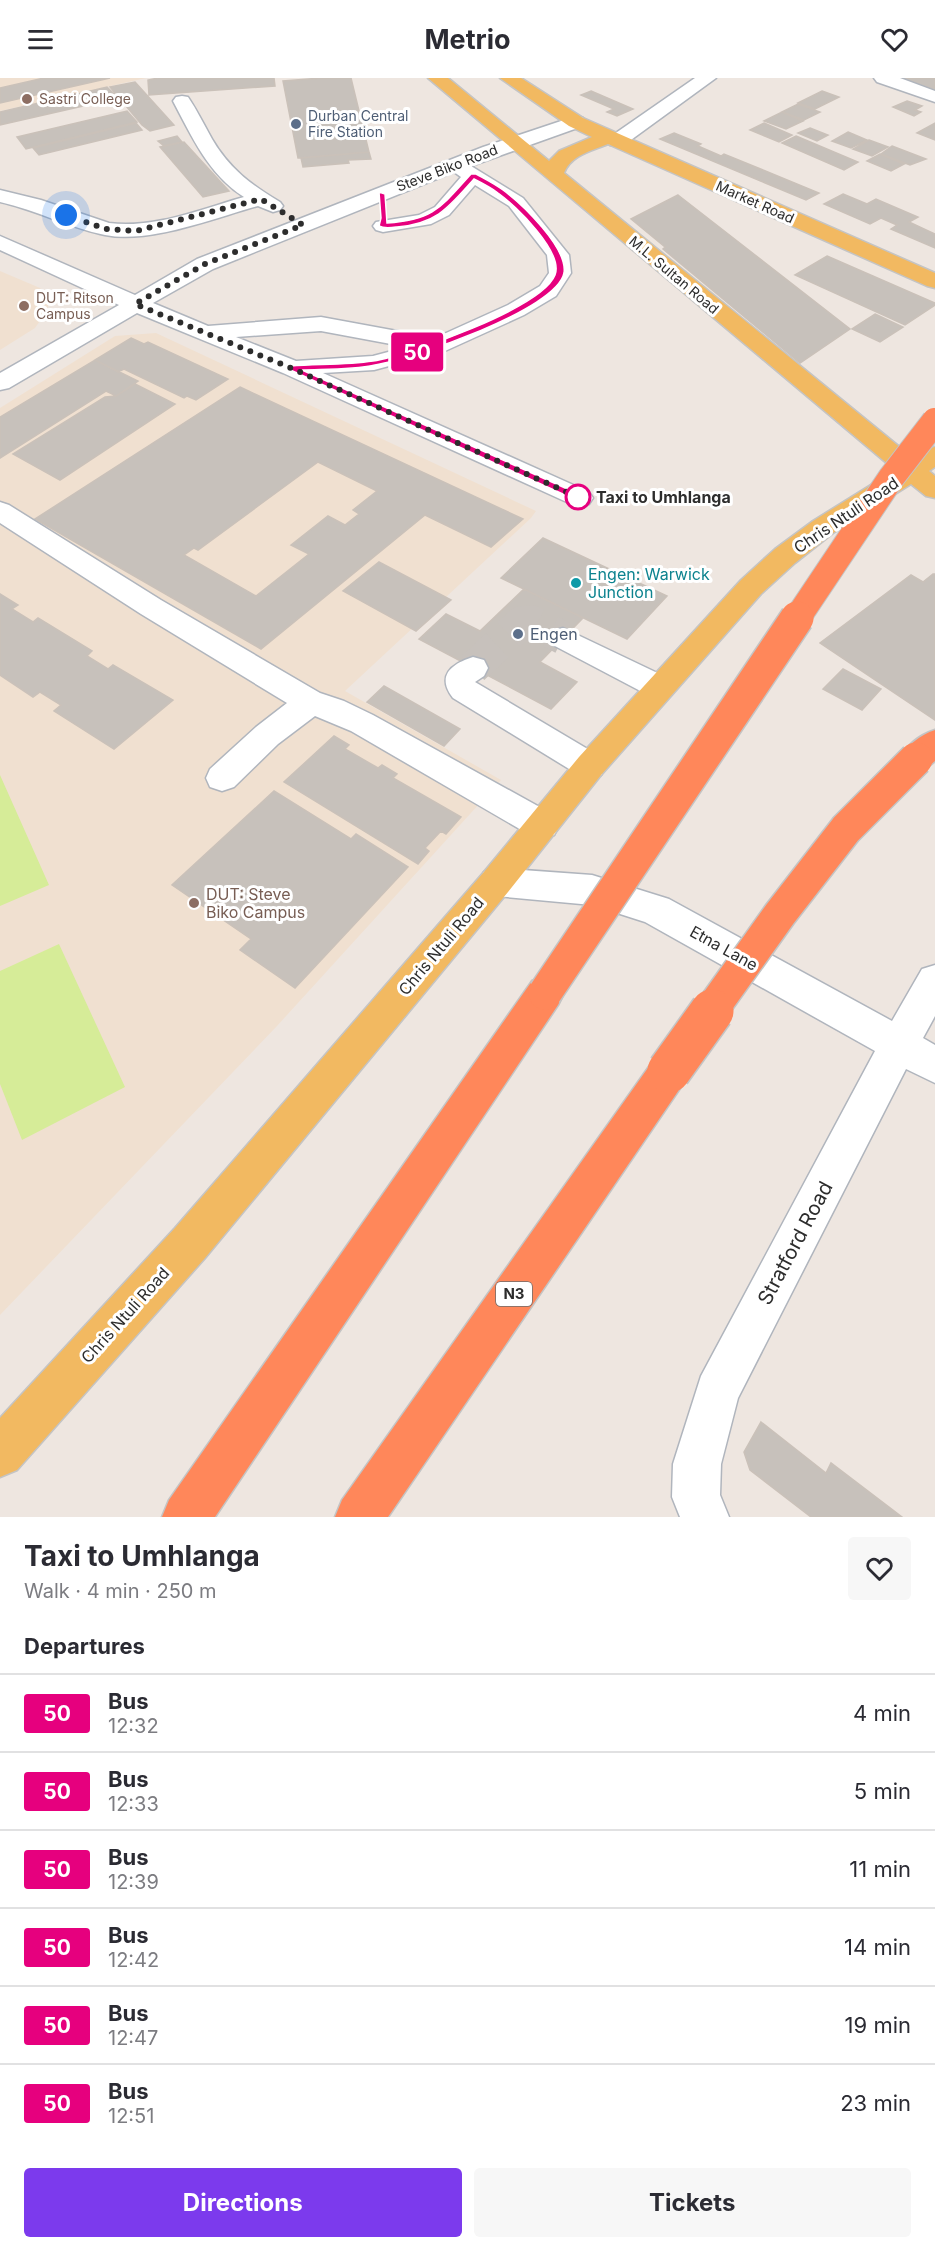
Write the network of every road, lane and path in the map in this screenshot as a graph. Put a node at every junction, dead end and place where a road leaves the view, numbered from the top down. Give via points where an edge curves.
1 (437, 78) edge
2 (509, 78) edge
3 (707, 78) edge
4 (883, 78) edge
5 (935, 97) edge
6 (182, 101) dead end
7 (576, 122) junction
8 (612, 139) junction
9 (514, 143) junction
10 (464, 170) junction
11 (554, 175) junction
12 (382, 194) junction
13 (0, 196) edge
14 (261, 199) junction
15 (303, 225) junction
16 (0, 242) edge
17 (935, 281) edge
18 (135, 304) junction
19 (206, 332) junction
20 (396, 338) junction
21 (437, 346) junction
22 (246, 350) junction
23 (291, 368) junction
24 (0, 383) edge
25 (935, 421) edge
26 (923, 463) edge
27 (935, 490) edge
28 (580, 498) dead end
29 (0, 511) edge
30 (563, 639) tunnel mouth
31 (473, 668) tunnel mouth
32 (659, 687) junction
33 (313, 704) junction
34 (935, 742) edge
35 (590, 766) junction
36 (222, 778) dead end
37 (542, 825) junction
38 (496, 882) junction
39 (935, 981) edge
40 (899, 1044) junction
41 (935, 1065) edge
42 (0, 1453) edge
43 (186, 1517) edge
44 (359, 1517) edge
45 (705, 1517) edge

1 - 9 main road, M.L. Sultan Road
2 - 7 main road
3 - 8 street
4 - 5 street
6 - 14 street via 227,174
7 - 8 main road, Market Road
7 - 9 street, Steve Biko Road
8 - 11 main road via 566,155
8 - 17 main road, Market Road
9 - 10 street, Steve Biko Road
9 - 11 main road, M.L. Sultan Road
10 - 12 street, Steve Biko Road
10 - 12 street via 442,211 380,234 385,218
10 - 21 street via 500,191 526,213 558,255 560,273 548,291 516,310
11 - 26 main road, M.L. Sultan Road
12 - 15 street, Steve Biko Road
13 - 14 street via 121,231 151,229
14 - 15 street
15 - 18 street, Steve Biko Road via 205,264
16 - 18 street
18 - 19 street
18 - 24 street, Steve Biko Road
19 - 20 street via 321,324
19 - 22 street
20 - 21 street
20 - 22 street
21 - 23 street via 374,363
22 - 23 street
23 - 28 street
25 - 43 highway, bridge via 891,478
26 - 27 main road, M.L. Sultan Road
26 - 32 main road, Chris Ntuli Road via 785,556 751,587
29 - 33 street via 151,608
30 - 32 street
31 - 35 street via 460,678 464,690
32 - 35 main road, Chris Ntuli Road
33 - 36 street via 286,720
33 - 37 street via 362,723
34 - 44 highway, N3, bridge via 846,829 780,914
35 - 37 main road, Chris Ntuli Road
37 - 38 main road, Chris Ntuli Road
38 - 40 street, Etna Lane via 592,890 656,910
38 - 42 main road, Chris Ntuli Road via 190,1243
39 - 40 street, Stratford Road
40 - 41 street, Etna Lane
40 - 45 street, Stratford Road via 717,1392 697,1464 696,1497

